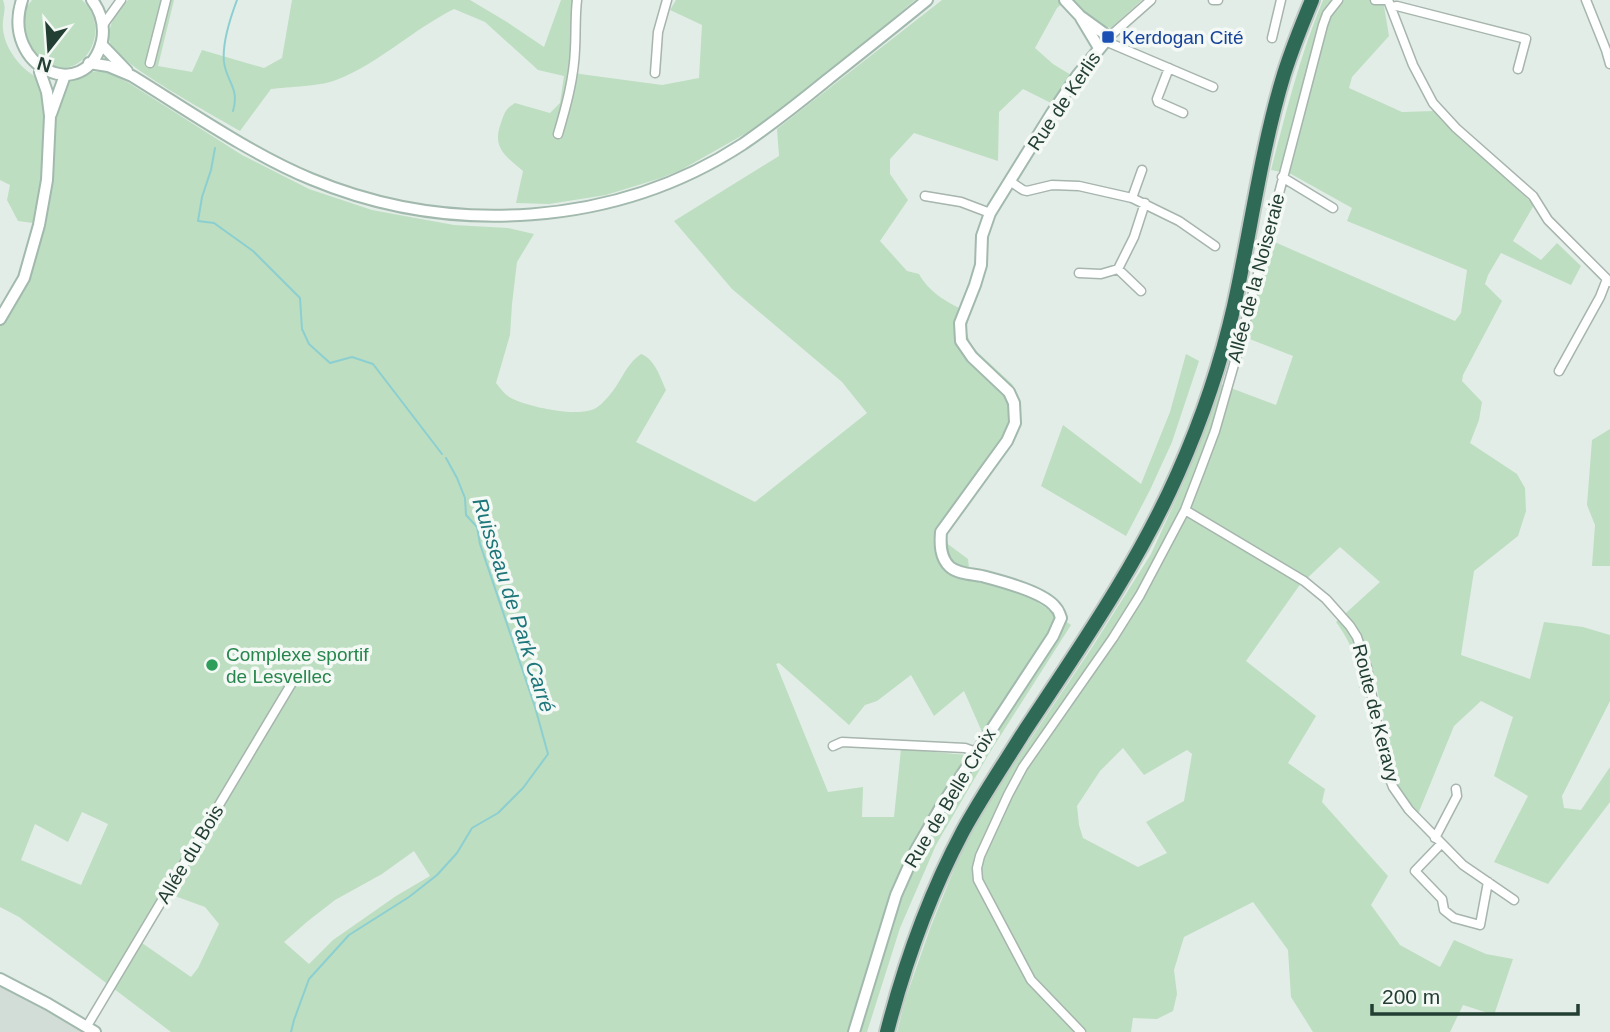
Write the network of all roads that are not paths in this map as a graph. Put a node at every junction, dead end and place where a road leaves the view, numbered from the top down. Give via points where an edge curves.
1 (92, 0) edge
2 (121, 0) edge
3 (166, 0) edge
4 (578, 0) edge
5 (667, 0) edge
6 (927, 0) edge
7 (1065, 0) edge
8 (1151, 0) edge
9 (1281, 0) edge
10 (1303, 0) edge
11 (1312, 0) edge
12 (1338, 0) edge
13 (1375, 0) edge
14 (1586, 0) edge
15 (1388, 2) edge
16 (16, 3) edge
17 (103, 25) junction
18 (1272, 38) dead end
19 (1104, 42) junction
20 (101, 44) junction
21 (1608, 50) edge
22 (89, 63) junction
23 (150, 64) dead end
24 (1610, 64) edge
25 (1169, 68) junction
26 (1518, 69) dead end
27 (40, 72) junction
28 (656, 73) dead end
29 (65, 75) junction
30 (132, 76) junction
31 (1213, 87) dead end
32 (1184, 113) dead end
33 (50, 116) junction
34 (558, 134) dead end
35 (1142, 170) dead end
36 (1282, 177) junction
37 (1011, 182) junction
38 (925, 196) dead end
39 (1132, 198) junction
40 (1145, 203) junction
41 (1333, 208) dead end
42 (990, 213) junction
43 (1215, 246) dead end
44 (1118, 268) junction
45 (1079, 273) dead end
46 (1609, 280) edge
47 (1141, 291) dead end
48 (0, 319) edge
49 (1559, 371) dead end
50 (1185, 510) junction
51 (293, 681) dead end
52 (833, 746) dead end
53 (976, 752) junction
54 (1456, 789) dead end
55 (1438, 841) junction
56 (1488, 882) junction
57 (1514, 900) dead end
58 (0, 979) edge
59 (91, 1029) edge
60 (854, 1032) edge
61 (877, 1032) edge
62 (887, 1032) edge
63 (1081, 1032) edge

1 - 17 street
2 - 17 street
3 - 23 street
4 - 34 street via 572,75
5 - 28 street via 658,32
6 - 30 street via 741,145 650,189 551,212 446,214 341,191 275,162
7 - 19 street
8 - 19 street, Rue de Kerlis
9 - 18 street
10 - 61 highway via 1267,100 1221,321 1178,451 1110,583 973,794 939,857 901,950
11 - 62 highway via 1280,87 1227,333 1184,460 1123,580 963,830 924,915
12 - 36 street, Allée de la Noiseraie via 1323,25
13 - 15 street
14 - 21 street
15 - 26 street via 1526,39
15 - 46 street via 1433,103 1533,196 1548,220
16 - 27 street via 13,43 19,55
17 - 20 street
19 - 25 street
19 - 37 street, Rue de Kerlis via 1052,113
20 - 22 street
20 - 30 street
21 - 24 street
22 - 29 street
22 - 30 street
25 - 31 street
25 - 32 street via 1157,99
27 - 29 street
27 - 33 street
29 - 33 street
33 - 48 street via 39,225 24,278
35 - 39 street
36 - 41 street
36 - 50 street, Allée de la Noiseraie via 1237,354
37 - 39 street via 1027,191 1052,185 1079,186
37 - 42 street, Rue de Kerlis
38 - 42 street
39 - 40 street
40 - 43 street
40 - 44 street
42 - 53 street, Rue de Belle Croix via 982,236 981,265 960,333 965,349 1009,392 1014,423 1007,440 941,532 940,545 951,567 1032,592 1057,608 1061,618
44 - 45 street via 1101,274
44 - 47 street
46 - 49 street
50 - 55 street, Route de Keravy via 1304,581 1350,626 1367,668 1392,787
50 - 63 street, Allée de la Noiseraie via 1113,638 1023,767 977,868 978,880 1025,970
51 - 59 street, Allée du Bois
52 - 53 street via 842,742
53 - 60 street, Rue de Belle Croix via 942,805 896,895
54 - 55 street
55 - 56 street, Route de Keravy
55 - 56 street via 1415,871 1442,899 1444,910 1454,918 1480,925
56 - 57 street, Route de Keravy
58 - 59 street

